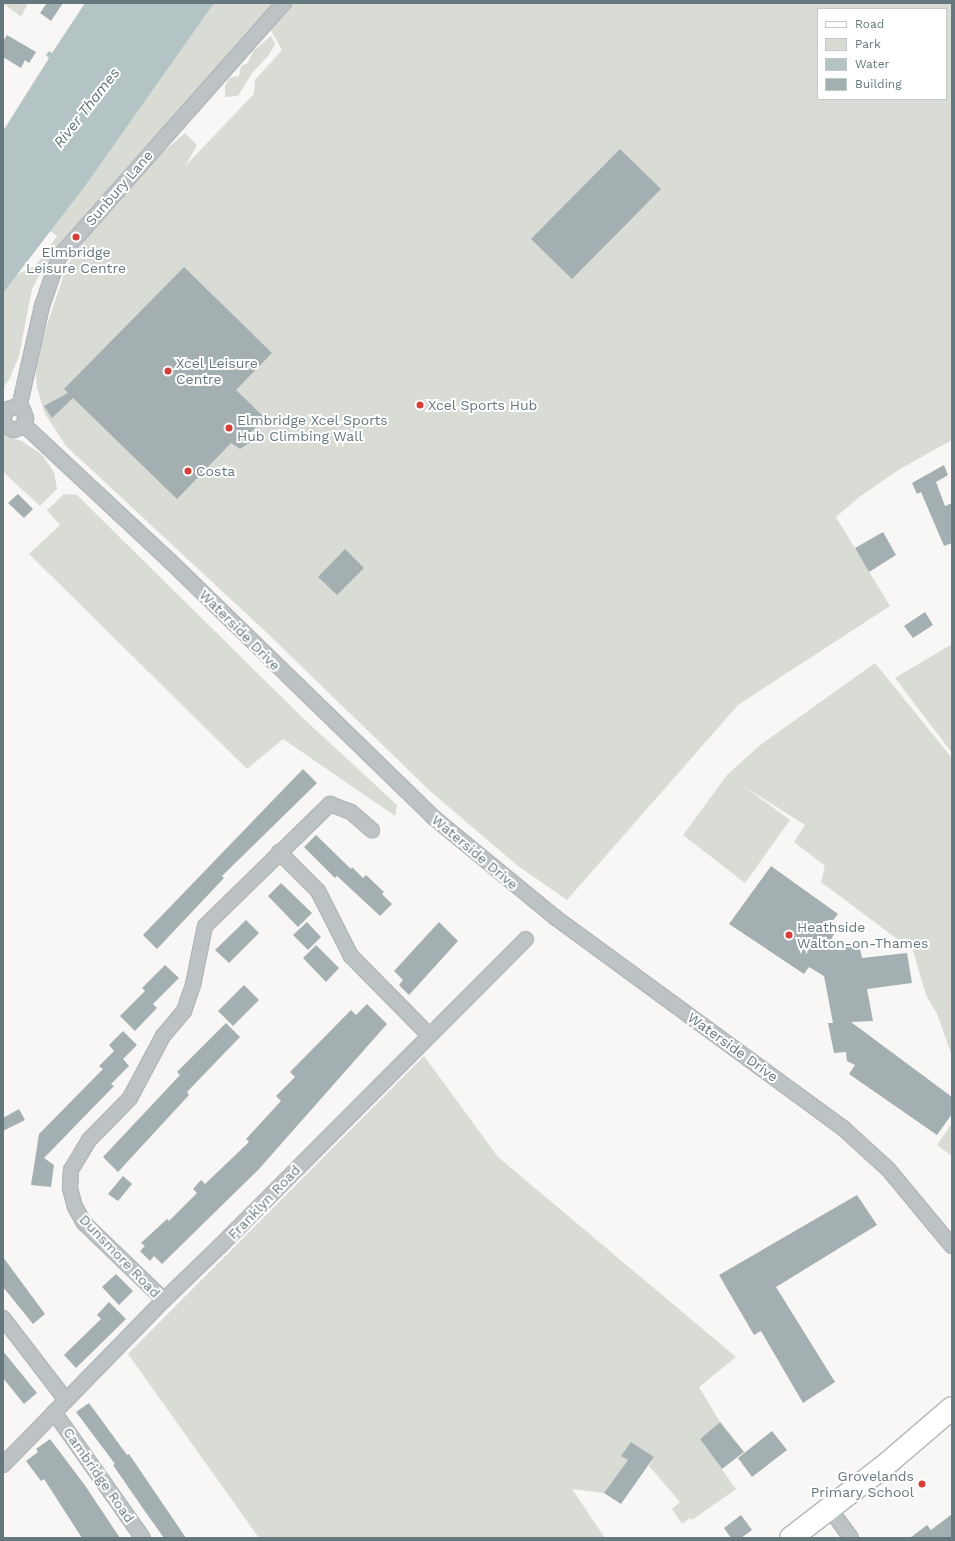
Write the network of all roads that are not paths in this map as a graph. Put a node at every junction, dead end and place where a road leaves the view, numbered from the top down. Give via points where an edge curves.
1 (284, 3) edge
2 (19, 408) junction
3 (3, 417) edge
4 (3, 420) edge
5 (24, 425) junction
6 (372, 830) dead end
7 (279, 852) junction
8 (526, 939) dead end
9 (430, 1035) junction
10 (952, 1246) edge
11 (164, 1300) junction
12 (3, 1318) edge
13 (66, 1400) junction
14 (948, 1408) edge
15 (54, 1412) junction
16 (3, 1465) edge
17 (830, 1509) junction
18 (143, 1538) edge
19 (791, 1538) edge
20 (850, 1538) edge

1 - 2 street, Sunbury Lane via 59,257 42,306
2 - 3 street via 8,409
2 - 5 street via 25,414
4 - 5 street via 10,429 18,429
5 - 10 street, Waterside Drive via 170,561 433,817 556,918 844,1129 888,1169
6 - 7 street, Dunsmore Road via 351,812 330,804
7 - 9 street via 318,891 351,956
7 - 11 street, Dunsmore Road via 205,926 193,985 184,1011 163,1036 130,1098 89,1140 71,1170 70,1188 75,1207 84,1223
8 - 9 street, Franklyn Road
9 - 11 street, Franklyn Road
11 - 13 street, Franklyn Road
12 - 13 street
13 - 15 street, Franklyn Road
14 - 17 main road via 882,1468
15 - 16 street, Franklyn Road
15 - 18 street, Cambridge Road
17 - 19 main road
17 - 20 street

